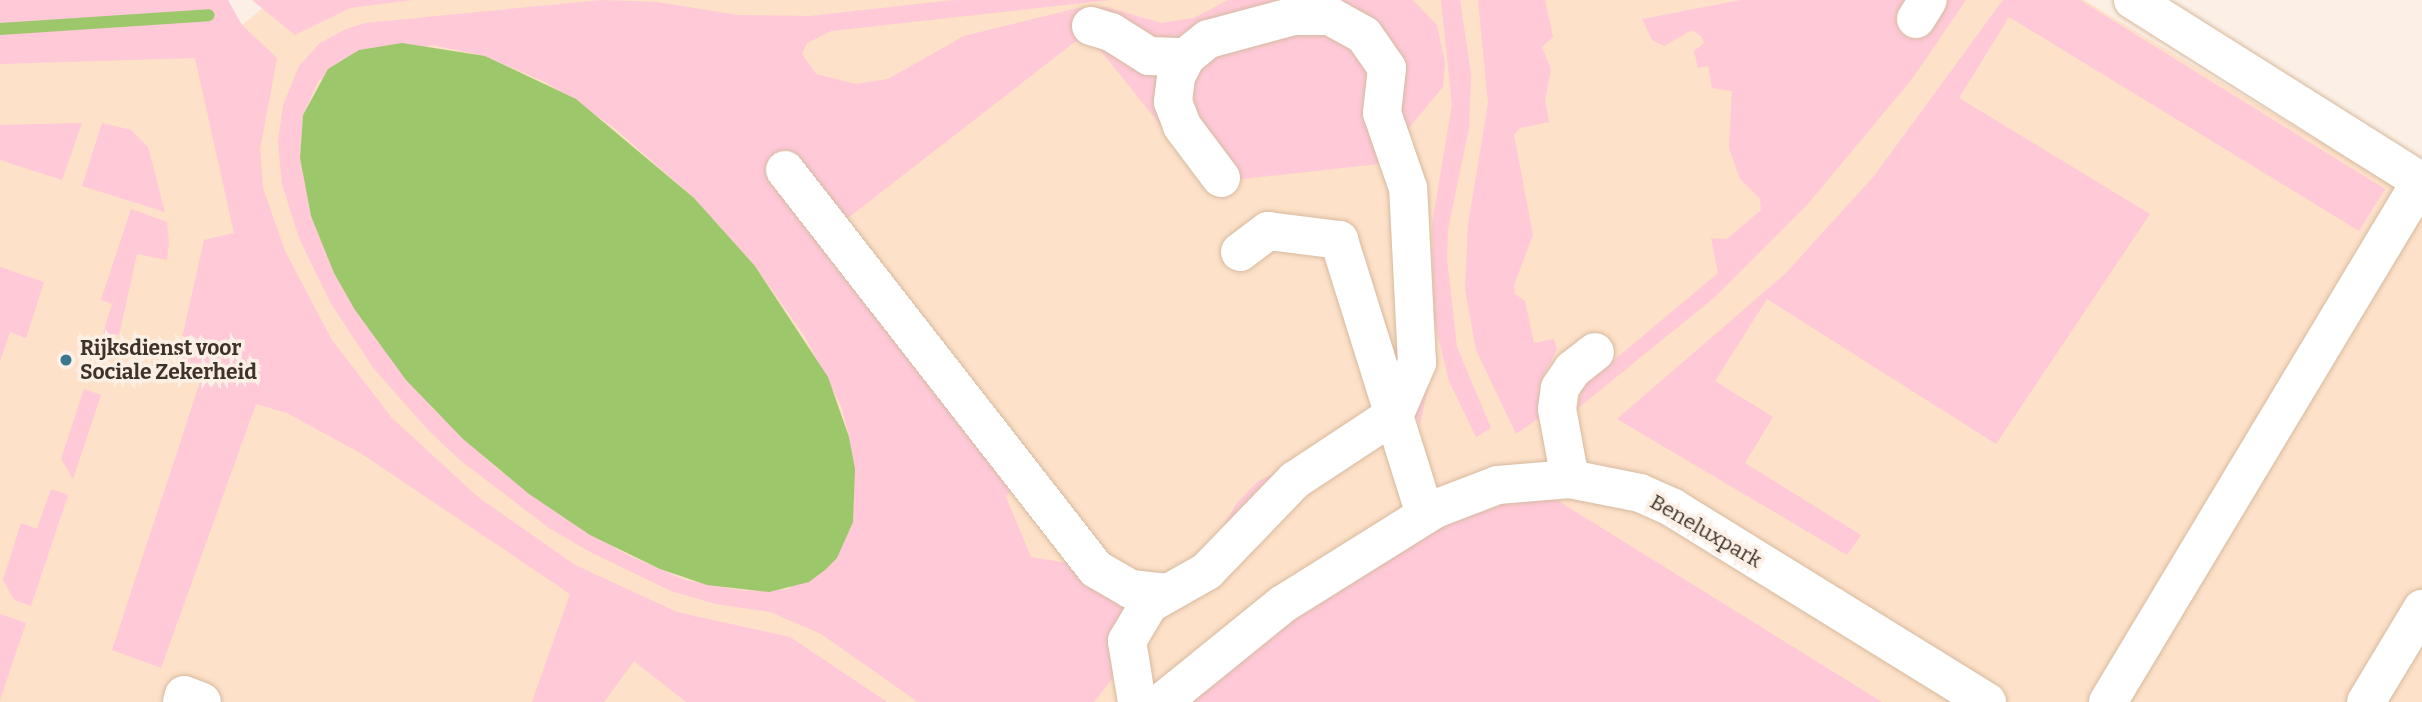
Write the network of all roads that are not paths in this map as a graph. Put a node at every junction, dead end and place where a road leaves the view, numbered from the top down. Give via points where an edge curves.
1 (2133, 0) edge
2 (1091, 26) dead end
3 (1186, 57) junction
4 (785, 170) dead end
5 (1221, 178) dead end
6 (2421, 181) edge
7 (1240, 252) dead end
8 (1595, 352) dead end
9 (1395, 414) junction
10 (1570, 479) junction
11 (1425, 514) junction
12 (1168, 593) junction
13 (2422, 610) edge
14 (182, 702) edge
15 (202, 702) edge
16 (1137, 702) edge
17 (1162, 702) edge
18 (1987, 702) edge
19 (2108, 702) edge
20 (2365, 702) edge

1 - 6 street
2 - 3 street via 1111,32 1149,56
3 - 5 street via 1176,77 1173,102 1182,126
3 - 9 street via 1208,39 1313,14 1348,24 1378,49 1387,68 1382,113 1408,188 1419,346 1413,380
4 - 12 street via 1096,569 1130,589
6 - 19 street
7 - 9 street via 1268,231 1339,240
8 - 10 street via 1572,370 1560,388 1558,419
9 - 11 street
9 - 12 street via 1295,480 1207,572
10 - 11 street, Beneluxpark via 1498,485
10 - 18 street, Beneluxpark via 1640,493 1673,508
11 - 17 street, Beneluxpark via 1283,604
12 - 16 street via 1149,604 1127,641
13 - 20 street
14 - 15 street via 184,695

